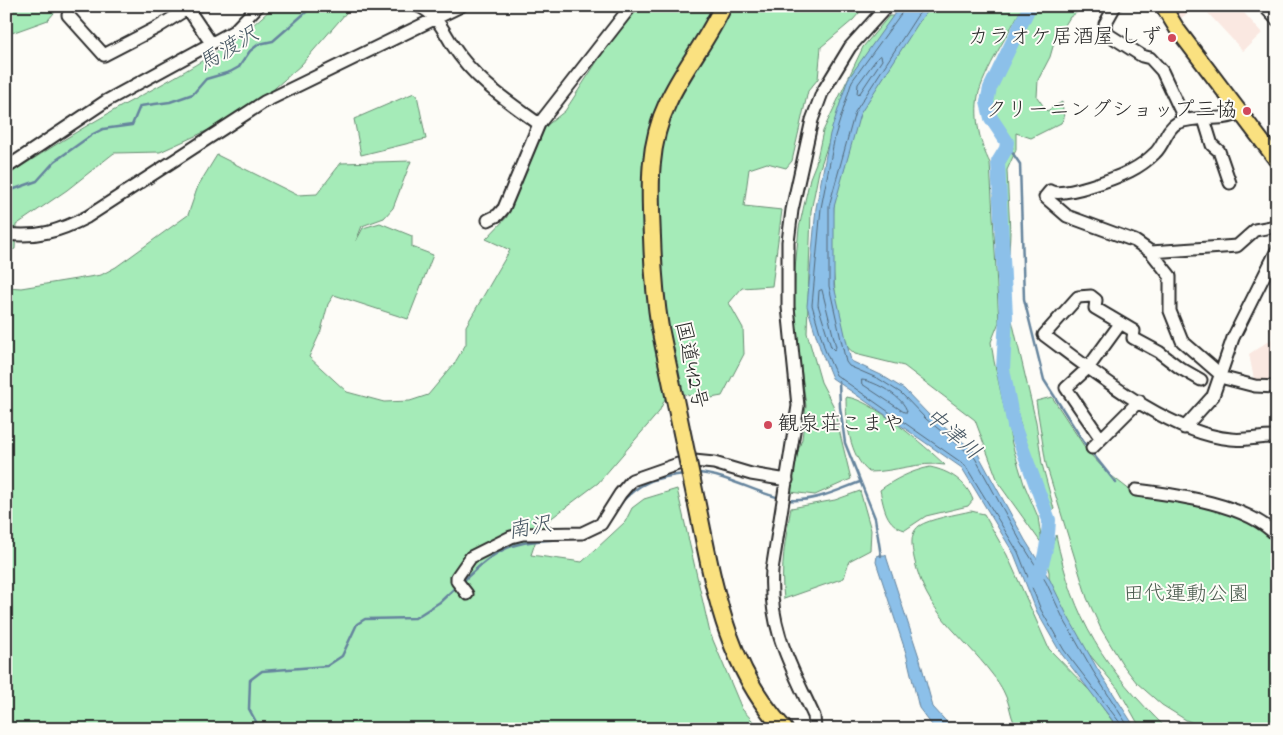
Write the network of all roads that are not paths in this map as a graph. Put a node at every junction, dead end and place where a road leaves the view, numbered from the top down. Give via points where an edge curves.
1 (258, 6) edge
2 (418, 6) edge
3 (462, 6) edge
4 (631, 6) edge
5 (723, 6) edge
6 (887, 6) edge
7 (1115, 6) edge
8 (1163, 6) edge
9 (1264, 6) edge
10 (187, 7) edge
11 (68, 15) dead end
12 (436, 18) junction
13 (1277, 20) edge
14 (211, 43) junction
15 (1240, 113) junction
16 (1185, 120) junction
17 (1204, 120) junction
18 (539, 124) junction
19 (1277, 161) edge
20 (6, 168) edge
21 (1230, 183) dead end
22 (488, 220) dead end
23 (1277, 226) edge
24 (10, 235) edge
25 (1277, 250) edge
26 (1151, 252) junction
27 (1120, 324) junction
28 (1088, 368) junction
29 (1220, 375) junction
30 (1201, 380) dead end
31 (1277, 387) edge
32 (1139, 401) junction
33 (1184, 428) junction
34 (1277, 437) edge
35 (1101, 439) junction
36 (1092, 448) dead end
37 (786, 483) junction
38 (1136, 490) dead end
39 (1274, 530) edge
40 (467, 594) dead end
41 (784, 729) edge
42 (815, 729) edge

1 - 14 street via 239,27
2 - 12 street
3 - 12 street
4 - 18 street
5 - 41 highway, 国道412号, bridge via 668,101 657,130 650,186 654,280 660,328 715,589 732,647 755,693
6 - 37 street via 850,47 827,83 812,120 794,200 789,232 788,307 798,406
7 - 16 street via 1105,24 1106,33 1150,58 1162,72
8 - 15 main road
9 - 13 street
10 - 11 street via 158,27 104,55
10 - 14 street
12 - 18 street via 472,72
12 - 24 street via 264,102 88,217 44,235
14 - 20 street via 98,106
15 - 17 street via 1228,119
15 - 19 main road
16 - 17 street
16 - 26 street via 1174,125 1160,149 1132,170 1062,193 1050,191 1045,197 1068,216 1136,241
17 - 21 street
18 - 22 street via 504,208
23 - 26 street via 1255,230 1237,246
25 - 29 street via 1233,338
26 - 29 street via 1170,276 1170,312 1182,341
27 - 28 street
27 - 28 street via 1095,308 1096,300 1091,296 1078,297 1044,335
27 - 30 street via 1134,331 1133,338
28 - 32 street
28 - 35 street via 1066,388
29 - 31 street via 1254,386
29 - 33 street via 1210,401
32 - 33 street
32 - 35 street
33 - 34 street via 1230,439
35 - 36 street
37 - 40 street via 714,463 694,461 650,473 632,480 605,520 590,530 523,534 481,550 456,577
37 - 42 street via 772,570 773,612 782,646 814,716
38 - 39 street via 1199,499 1259,520

